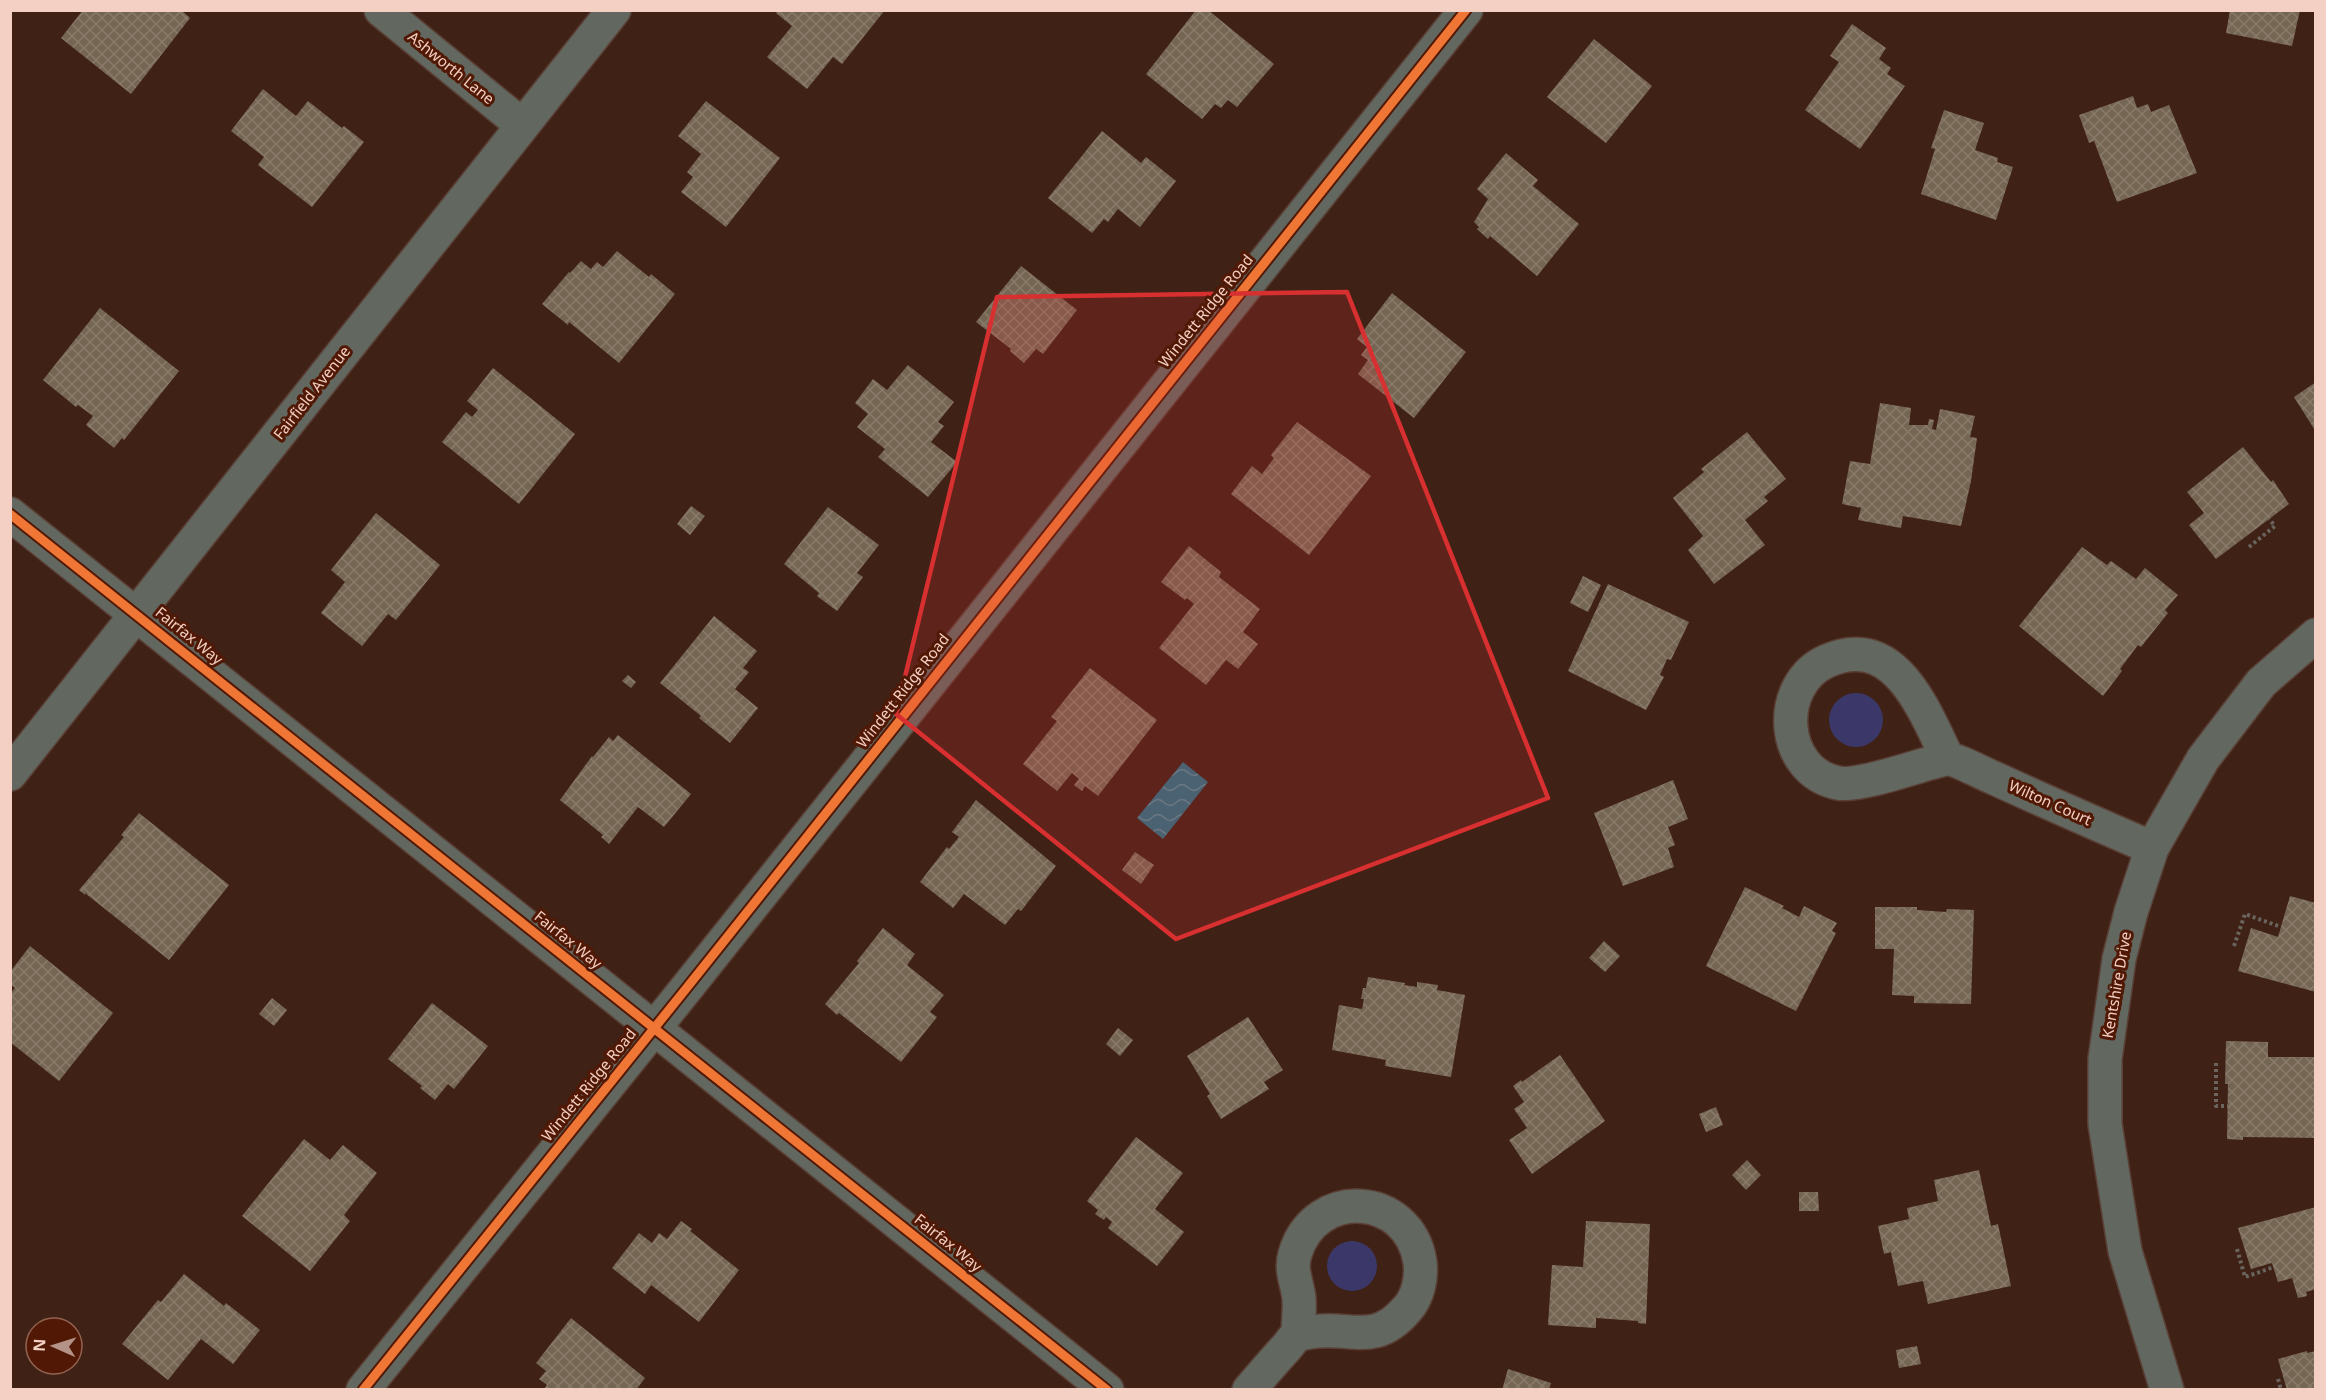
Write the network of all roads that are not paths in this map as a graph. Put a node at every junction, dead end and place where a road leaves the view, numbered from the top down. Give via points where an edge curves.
1 (381, 10) edge
2 (614, 10) edge
3 (1466, 10) edge
4 (522, 125) junction
5 (10, 514) edge
6 (138, 614) junction
7 (2316, 635) edge
8 (1948, 759) junction
9 (10, 774) edge
10 (2152, 848) junction
11 (655, 1029) junction
12 (1298, 1335) junction
13 (363, 1389) edge
14 (1107, 1389) edge
15 (1249, 1389) edge
16 (2167, 1389) edge

1 - 4 street, Ashworth Lane
2 - 4 street, Fairfield Avenue
3 - 11 street, Windett Ridge Road
4 - 6 street, Fairfield Avenue
5 - 6 street, Fairfax Way
6 - 9 street, Fairfield Avenue
6 - 11 street, Fairfax Way
7 - 10 street, Kentshire Drive via 2261,683 2203,759
8 - 8 street via 1906,680 1880,659 1840,656 1805,677 1795,694 1790,731 1796,749 1820,776 1856,784
8 - 10 street, Wilton Court
10 - 16 street, Kentshire Drive via 2119,959 2105,1059 2105,1124 2125,1251
11 - 13 street, Windett Ridge Road
11 - 14 street, Fairfax Way
12 - 12 street via 1378,1330 1408,1308 1418,1290 1421,1271 1410,1234 1397,1219 1381,1210 1345,1206 1312,1224 1294,1256
12 - 15 street

